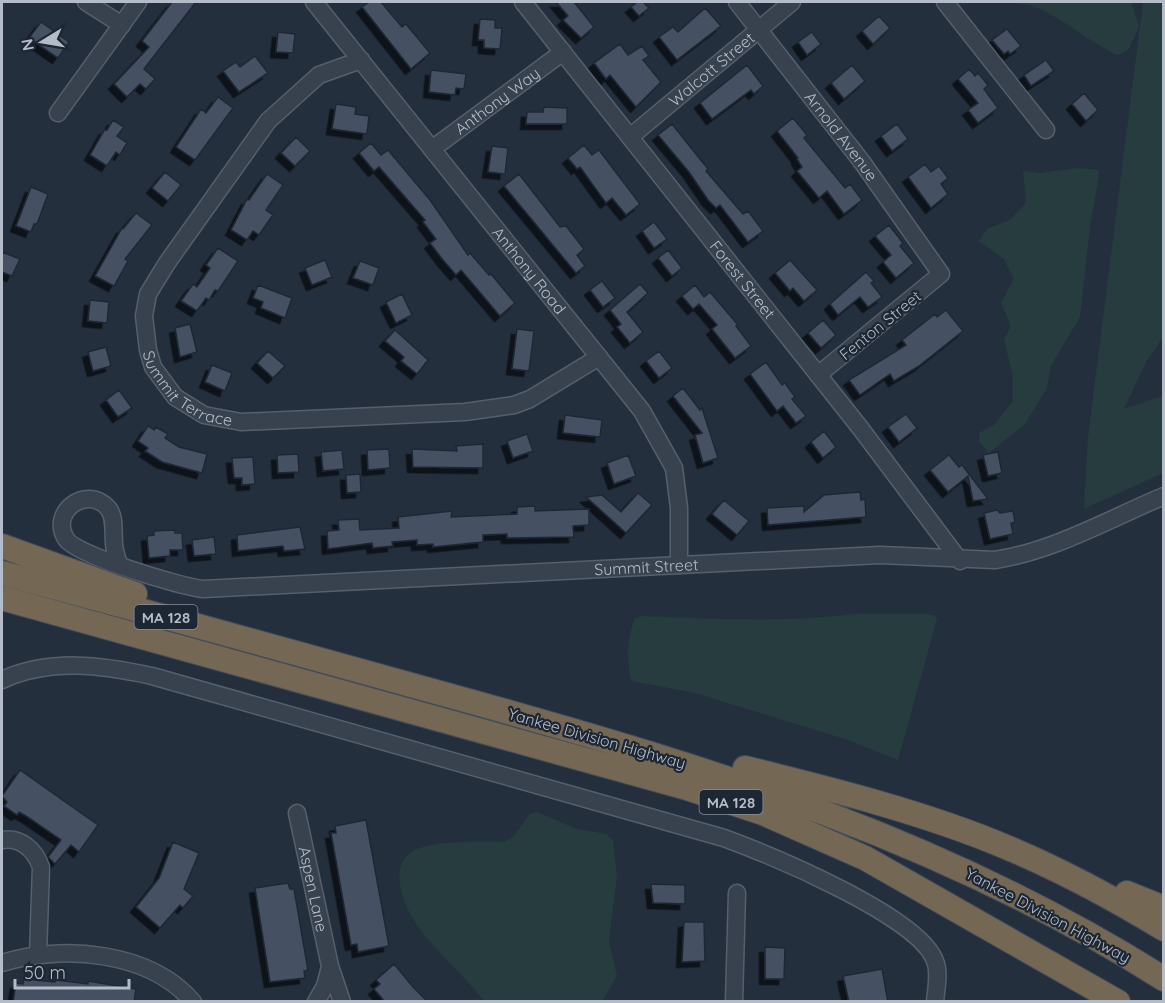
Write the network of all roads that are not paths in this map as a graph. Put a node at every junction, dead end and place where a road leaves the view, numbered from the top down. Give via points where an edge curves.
1 (86, 2) edge
2 (138, 2) edge
3 (314, 2) edge
4 (523, 2) edge
5 (737, 2) edge
6 (792, 2) edge
7 (945, 2) edge
8 (122, 25) junction
9 (759, 28) junction
10 (563, 52) junction
11 (361, 60) junction
12 (58, 113) dead end
13 (1046, 130) dead end
14 (630, 136) junction
15 (432, 149) junction
16 (941, 274) joint
17 (598, 357) junction
18 (818, 375) junction
19 (1164, 495) edge
20 (2, 546) edge
21 (960, 561) junction
22 (120, 565) dead end
23 (679, 565) junction
24 (2, 573) edge
25 (2, 598) edge
26 (330, 662) junction
27 (2, 680) edge
28 (563, 728) junction
29 (297, 813) dead end
30 (2, 840) edge
31 (1059, 871) junction
32 (737, 893) dead end
33 (1164, 908) edge
34 (1164, 929) edge
35 (38, 954) junction
36 (2, 963) edge
37 (330, 966) junction
38 (1164, 980) edge
39 (193, 1002) edge
40 (316, 1002) edge
41 (342, 1002) edge
42 (734, 1002) edge
43 (935, 1002) edge
44 (1118, 1002) edge

1 - 8 street
2 - 8 street
3 - 11 street, Anthony Road
4 - 10 street, Forest Street
5 - 9 street, Arnold Avenue
6 - 9 street, Walcott Street
7 - 13 street
8 - 12 street
9 - 14 street, Walcott Street
9 - 16 street, Arnold Avenue via 862,162
10 - 14 street, Forest Street
10 - 15 street, Anthony Way
11 - 15 street, Anthony Road
11 - 17 street, Summit Terrace via 319,75 268,121 148,294 144,316 148,350 153,367 175,397 204,415 241,423 465,412 530,399
14 - 18 street, Forest Street
15 - 17 street, Anthony Road
16 - 18 street, Fenton Street
17 - 23 street, Anthony Road via 642,411 674,468
18 - 21 street, Forest Street
19 - 21 street, Summit Street via 1064,540 1025,553 995,560
20 - 26 highway
21 - 23 street, Summit Street via 880,555
22 - 23 street, Summit Street via 179,585 203,588
24 - 26 highway, Yankee Division Highway / MA 128
25 - 44 highway, Yankee Division Highway / MA 128 via 687,788 763,813 866,858
26 - 28 highway, Yankee Division Highway / MA 128
27 - 43 street via 24,671 72,665 132,671 678,823 789,863 914,934 936,962
28 - 31 highway via 788,778 951,827
28 - 38 highway, Yankee Division Highway / MA 128 via 752,785 893,838 1092,935
29 - 37 street, Aspen Lane
30 - 35 street via 22,842 41,867
31 - 33 highway
31 - 34 highway
32 - 42 street
35 - 36 street
35 - 39 street via 84,955 144,967 173,982
37 - 40 street via 329,978
37 - 41 street, Aspen Lane

